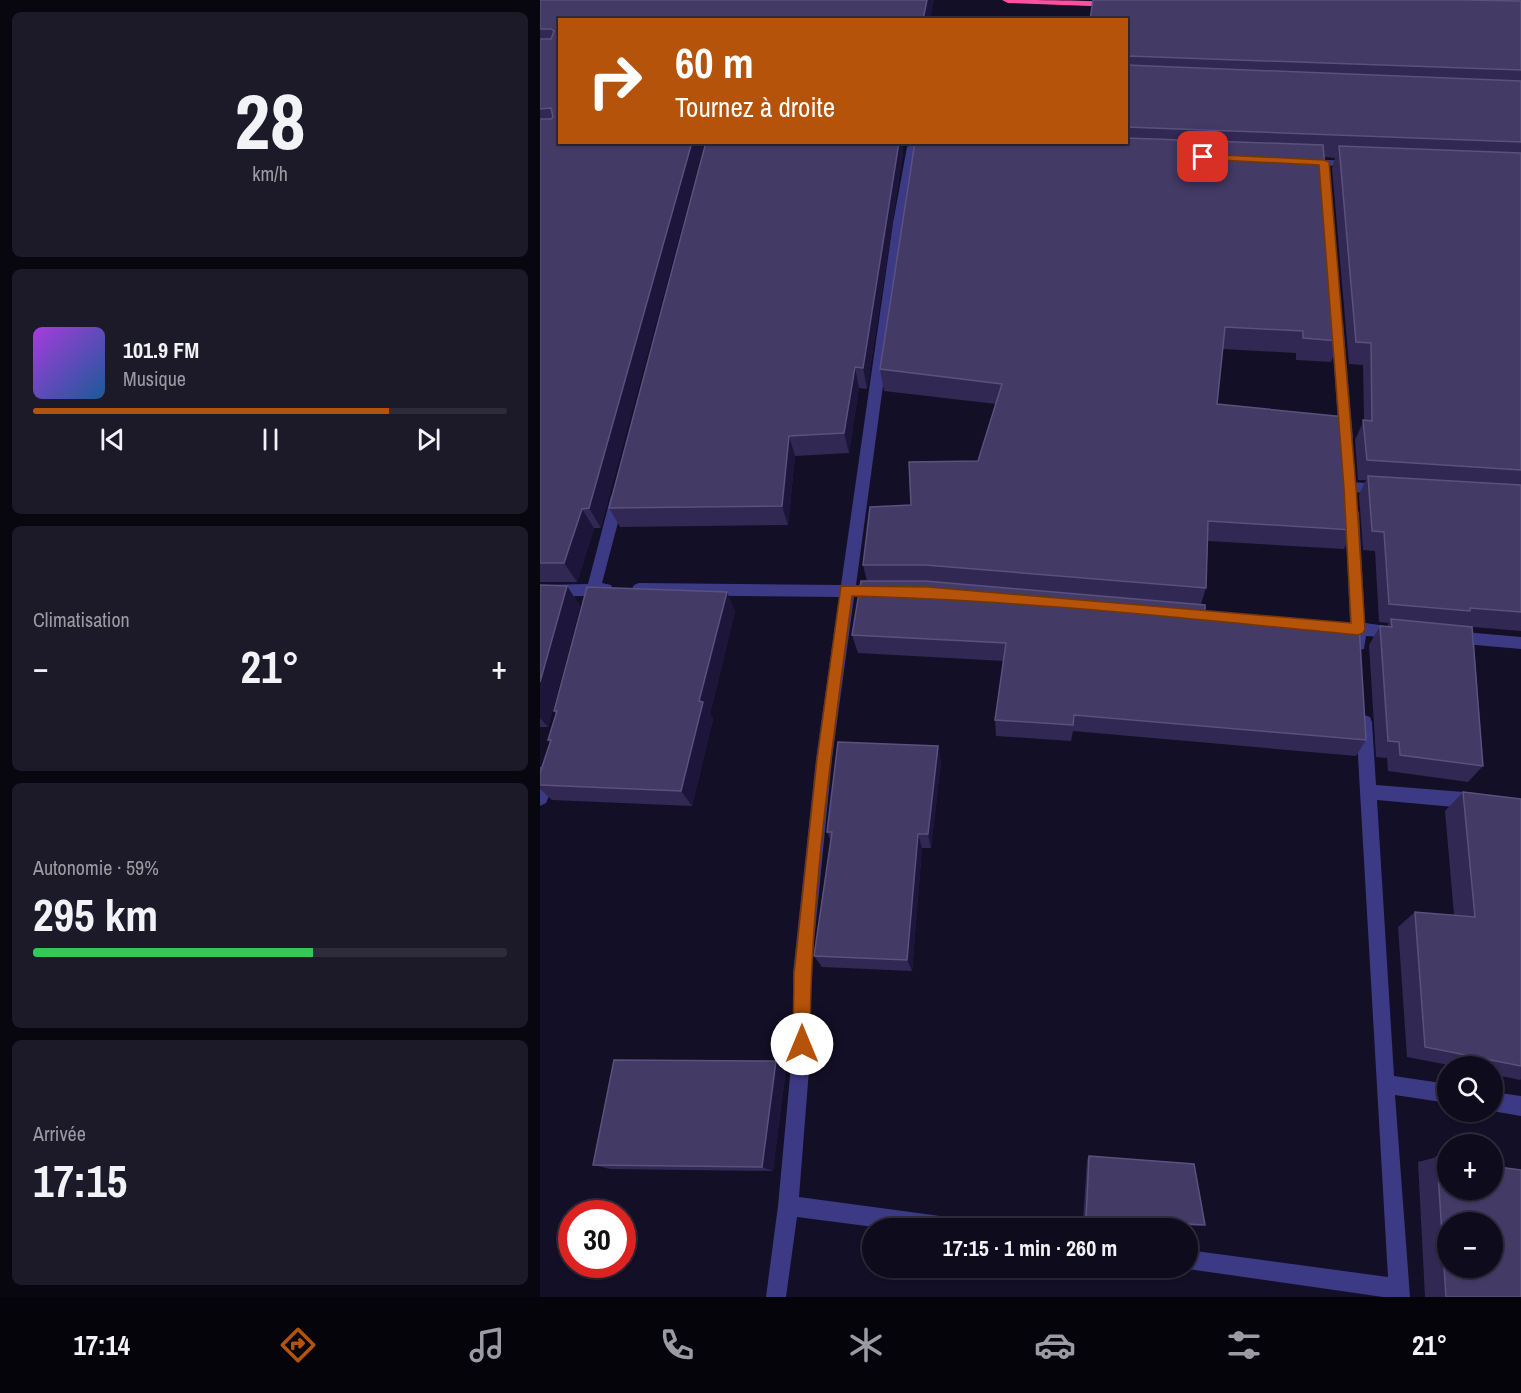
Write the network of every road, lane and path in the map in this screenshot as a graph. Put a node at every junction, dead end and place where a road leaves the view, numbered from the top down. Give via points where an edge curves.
1 (1008, 0) edge
2 (1126, 5) edge
3 (912, 147) edge
4 (1288, 161) edge
5 (1370, 164) edge
6 (1335, 302) edge
7 (1347, 453) edge
8 (620, 486) edge
9 (1396, 490) edge
10 (593, 589) junction
11 (846, 590) junction
12 (540, 591) edge
13 (893, 591) edge
14 (587, 612) edge
15 (1336, 627) edge
16 (1358, 629) junction
17 (1415, 634) edge
18 (1438, 636) edge
19 (1521, 643) edge
20 (1360, 663) edge
21 (1363, 707) edge
22 (549, 763) edge
23 (1368, 792) junction
24 (540, 798) edge
25 (1497, 803) edge
26 (1385, 1084) junction
27 (1437, 1092) edge
28 (1503, 1103) edge
29 (1521, 1106) edge
30 (788, 1206) junction
31 (879, 1218) edge
32 (1198, 1262) edge
33 (1400, 1293) edge
34 (776, 1297) edge

1 - 2 highway
3 - 11 street
4 - 5 street via 1324,168
6 - 7 street
8 - 10 street
9 - 16 street via 1350,482
10 - 11 street
10 - 12 street
10 - 14 street
11 - 13 street
11 - 30 street via 802,974 802,1044
15 - 16 street
16 - 17 street
16 - 20 street
18 - 19 street
21 - 23 street
22 - 24 street
23 - 25 street
23 - 26 street
26 - 27 street
26 - 33 street
28 - 29 street
30 - 31 street
30 - 34 street
32 - 33 street

